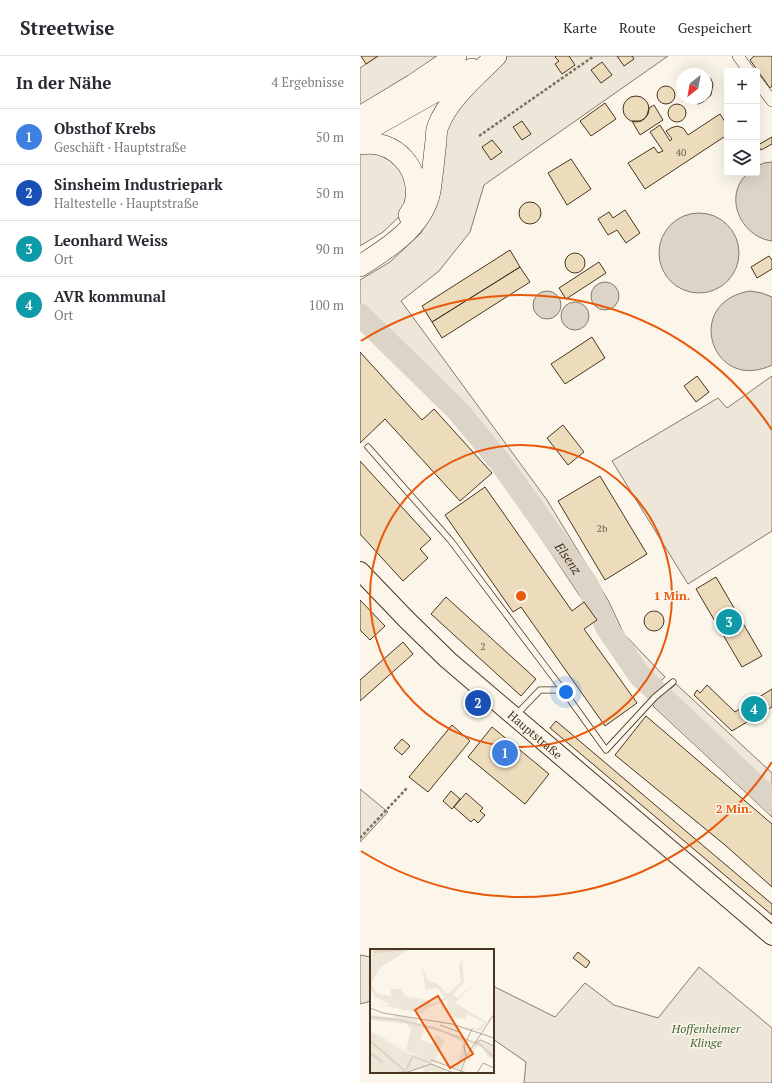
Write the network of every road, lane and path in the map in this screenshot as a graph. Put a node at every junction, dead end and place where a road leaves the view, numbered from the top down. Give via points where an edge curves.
1 (456, 56) edge
2 (495, 56) edge
3 (594, 56) edge
4 (738, 56) edge
5 (747, 68) edge
6 (760, 85) edge
7 (772, 101) edge
8 (360, 117) edge
9 (360, 134) edge
10 (479, 136) dead end
11 (360, 144) edge
12 (398, 240) junction
13 (360, 266) edge
14 (368, 447) dead end
15 (360, 571) edge
16 (672, 682) dead end
17 (563, 690) junction
18 (514, 716) junction
19 (407, 788) dead end
20 (360, 838) edge
21 (772, 936) edge

1 - 8 highway
2 - 9 highway
2 - 12 highway via 446,109 437,128 431,186 426,206
3 - 10 path
4 - 5 street
6 - 7 street
11 - 12 highway via 380,144 394,150 406,160 414,174 415,204
12 - 13 highway
14 - 17 lane via 451,541
15 - 18 main road, Hauptstraße via 448,660
16 - 17 lane via 606,750
17 - 18 lane via 540,690
18 - 21 main road, Hauptstraße
19 - 20 path

